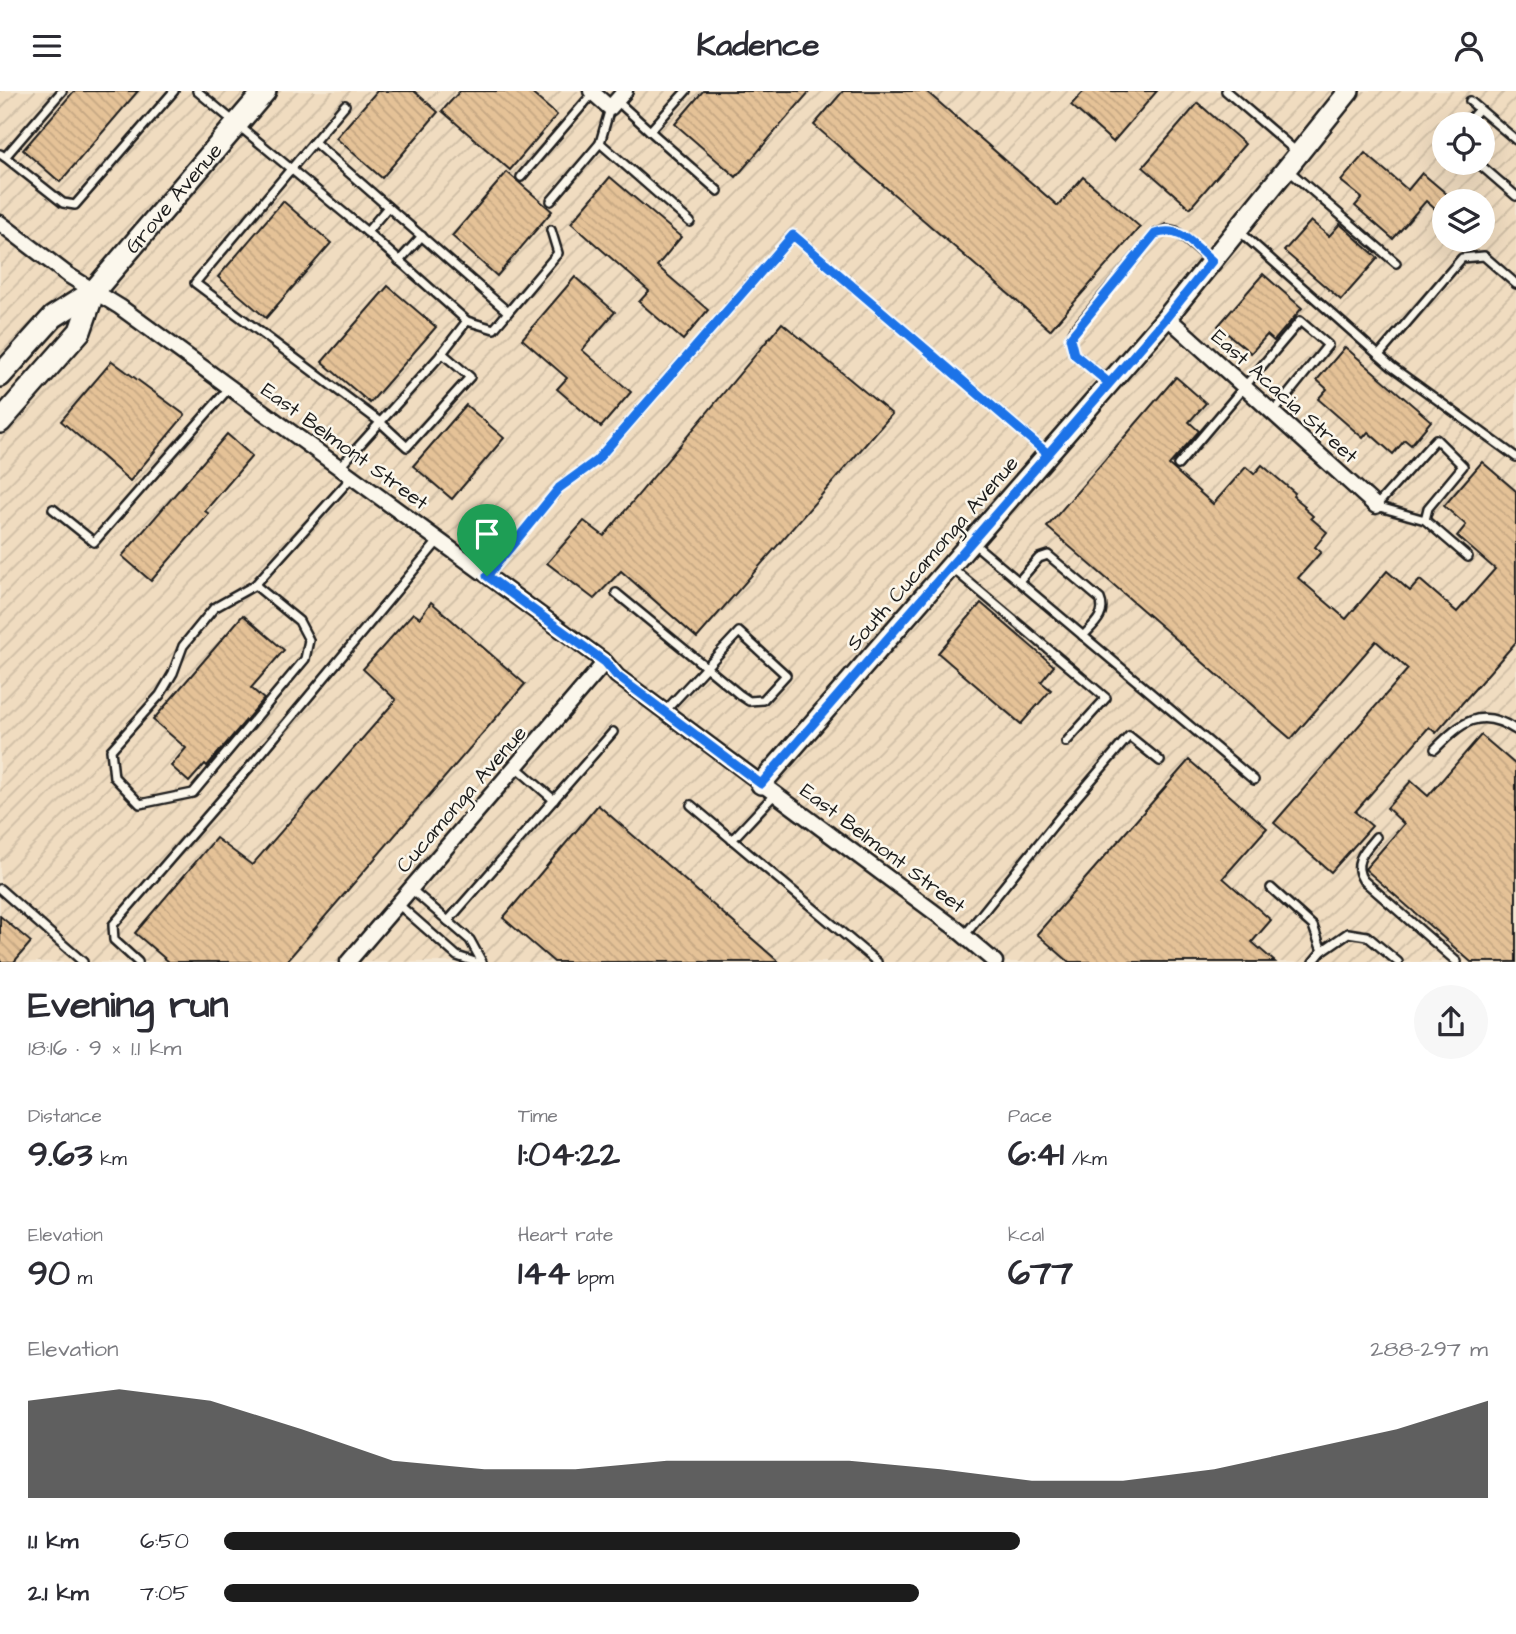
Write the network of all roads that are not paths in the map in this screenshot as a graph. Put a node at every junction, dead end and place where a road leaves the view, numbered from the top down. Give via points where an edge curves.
1 (62, 91) edge
2 (174, 91) edge
3 (197, 91) edge
4 (686, 91) edge
5 (1226, 91) edge
6 (1349, 91) edge
7 (592, 92) edge
8 (259, 97) edge
9 (617, 100) edge
10 (1470, 101) dead end
11 (345, 105) dead end
12 (1479, 109) junction
13 (1476, 112) edge
14 (236, 125) junction
15 (650, 131) junction
16 (1516, 140) edge
17 (314, 142) junction
18 (600, 143) junction
19 (3, 156) edge
20 (1293, 161) junction
21 (291, 169) junction
22 (1492, 175) edge
23 (521, 177) dead end
24 (718, 191) dead end
25 (1516, 196) edge
26 (551, 201) dead end
27 (388, 207) junction
28 (690, 222) dead end
29 (0, 223) edge
30 (1237, 229) junction
31 (551, 230) dead end
32 (367, 232) junction
33 (422, 236) junction
34 (399, 261) junction
35 (1212, 261) junction
36 (1396, 263) dead end
37 (1516, 284) edge
38 (94, 291) junction
39 (508, 312) junction
40 (1167, 317) junction
41 (467, 321) junction
42 (442, 353) junction
43 (1378, 355) junction
44 (0, 376) edge
45 (1109, 383) junction
46 (1243, 386) junction
47 (230, 387) junction
48 (1273, 413) junction
49 (0, 422) edge
50 (380, 422) junction
51 (1048, 454) junction
52 (1516, 457) edge
53 (1178, 465) dead end
54 (339, 468) junction
55 (352, 477) junction
56 (1376, 506) junction
57 (53, 509) dead end
58 (1425, 520) junction
59 (439, 540) junction
60 (972, 542) junction
61 (1468, 557) dead end
62 (950, 566) junction
63 (487, 576) junction
64 (1018, 581) junction
65 (256, 585) junction
66 (616, 593) dead end
67 (1083, 636) junction
68 (605, 662) junction
69 (705, 668) junction
70 (665, 712) junction
71 (1516, 730) edge
72 (613, 732) dead end
73 (1066, 742) dead end
74 (1435, 749) dead end
75 (1160, 761) dead end
76 (516, 767) junction
77 (1254, 780) dead end
78 (768, 789) junction
79 (554, 800) junction
80 (691, 806) dead end
81 (1376, 837) dead end
82 (732, 840) junction
83 (1271, 888) dead end
84 (0, 889) edge
85 (411, 889) junction
86 (398, 904) junction
87 (448, 921) junction
88 (964, 936) junction
89 (1322, 951) junction
90 (83, 962) edge
91 (138, 962) edge
92 (348, 962) edge
93 (475, 962) edge
94 (482, 962) edge
95 (877, 962) edge
96 (995, 962) edge
97 (1313, 962) edge
98 (1398, 962) edge
99 (1457, 962) edge

1 - 19 lane
2 - 19 lane via 75,205 63,203
3 - 14 lane
4 - 15 lane
5 - 20 lane
6 - 20 street, South Cucamonga Avenue
7 - 9 street
7 - 23 lane
8 - 14 main road, Grove Avenue
9 - 15 lane
9 - 18 lane
10 - 12 lane
11 - 17 lane
12 - 13 lane
12 - 16 lane
14 - 21 lane
14 - 38 main road, Grove Avenue
15 - 24 lane
17 - 21 lane
17 - 27 lane
18 - 26 lane
18 - 28 lane
20 - 30 street, South Cucamonga Avenue
20 - 36 lane
21 - 32 lane
21 - 50 lane via 195,283
22 - 25 lane
27 - 32 lane
27 - 33 lane
29 - 38 street, East Belmont Street
30 - 35 street, South Cucamonga Avenue
30 - 43 lane
31 - 39 lane via 558,253
32 - 34 lane
33 - 34 lane
33 - 39 lane
34 - 41 lane
35 - 40 street, South Cucamonga Avenue
35 - 45 lane via 1176,231 1155,234 1070,338 1074,354
37 - 43 lane via 1485,256 1462,258
38 - 44 main road, Grove Avenue via 53,317
38 - 47 street, East Belmont Street
38 - 49 main road, Grove Avenue via 80,331
39 - 41 lane via 494,329
40 - 45 street, South Cucamonga Avenue
40 - 46 street, East Acacia Street
41 - 42 lane
42 - 50 lane
42 - 50 lane via 470,377 407,447
43 - 52 lane
45 - 51 street, South Cucamonga Avenue
46 - 48 street, East Acacia Street
46 - 48 lane via 1300,321 1328,345
46 - 53 lane
47 - 54 street, East Belmont Street
47 - 57 lane via 94,542
48 - 56 street, East Acacia Street
50 - 54 lane
51 - 60 street, South Cucamonga Avenue
51 - 63 lane via 793,235 596,461 559,488
54 - 55 street, East Belmont Street
55 - 59 street, East Belmont Street
55 - 65 lane
56 - 58 lane
56 - 58 lane via 1436,439 1464,466 1429,508
58 - 61 lane
59 - 63 street, East Belmont Street
59 - 91 lane via 113,925 114,940
60 - 62 street, South Cucamonga Avenue
60 - 64 lane
62 - 73 lane via 1106,698
62 - 78 street, South Cucamonga Avenue
63 - 68 street, East Belmont Street
64 - 67 lane
64 - 67 lane via 1039,558 1048,555 1100,599 1102,614
65 - 65 lane via 214,608 183,646 160,695 111,750 114,777 140,804 193,793 305,659 309,640 299,621
66 - 69 lane
67 - 77 lane
68 - 70 street, East Belmont Street
68 - 76 street, Cucamonga Avenue
69 - 69 lane via 739,632 786,675 763,700 749,701
69 - 70 lane
70 - 78 street, East Belmont Street
71 - 74 lane via 1481,717 1457,727
72 - 79 lane
75 - 88 lane via 1129,736
76 - 79 lane
76 - 85 street, Cucamonga Avenue
78 - 82 lane
78 - 88 street, East Belmont Street
79 - 87 lane
80 - 82 lane
81 - 99 lane via 1358,863 1363,880
82 - 95 lane
83 - 89 lane via 1313,926
84 - 90 lane
85 - 86 street, Cucamonga Avenue
85 - 87 lane
86 - 92 street, Cucamonga Avenue
86 - 93 lane via 457,956
87 - 94 lane via 470,940
88 - 96 street, East Belmont Street
89 - 97 lane
89 - 98 lane via 1348,933 1367,936

